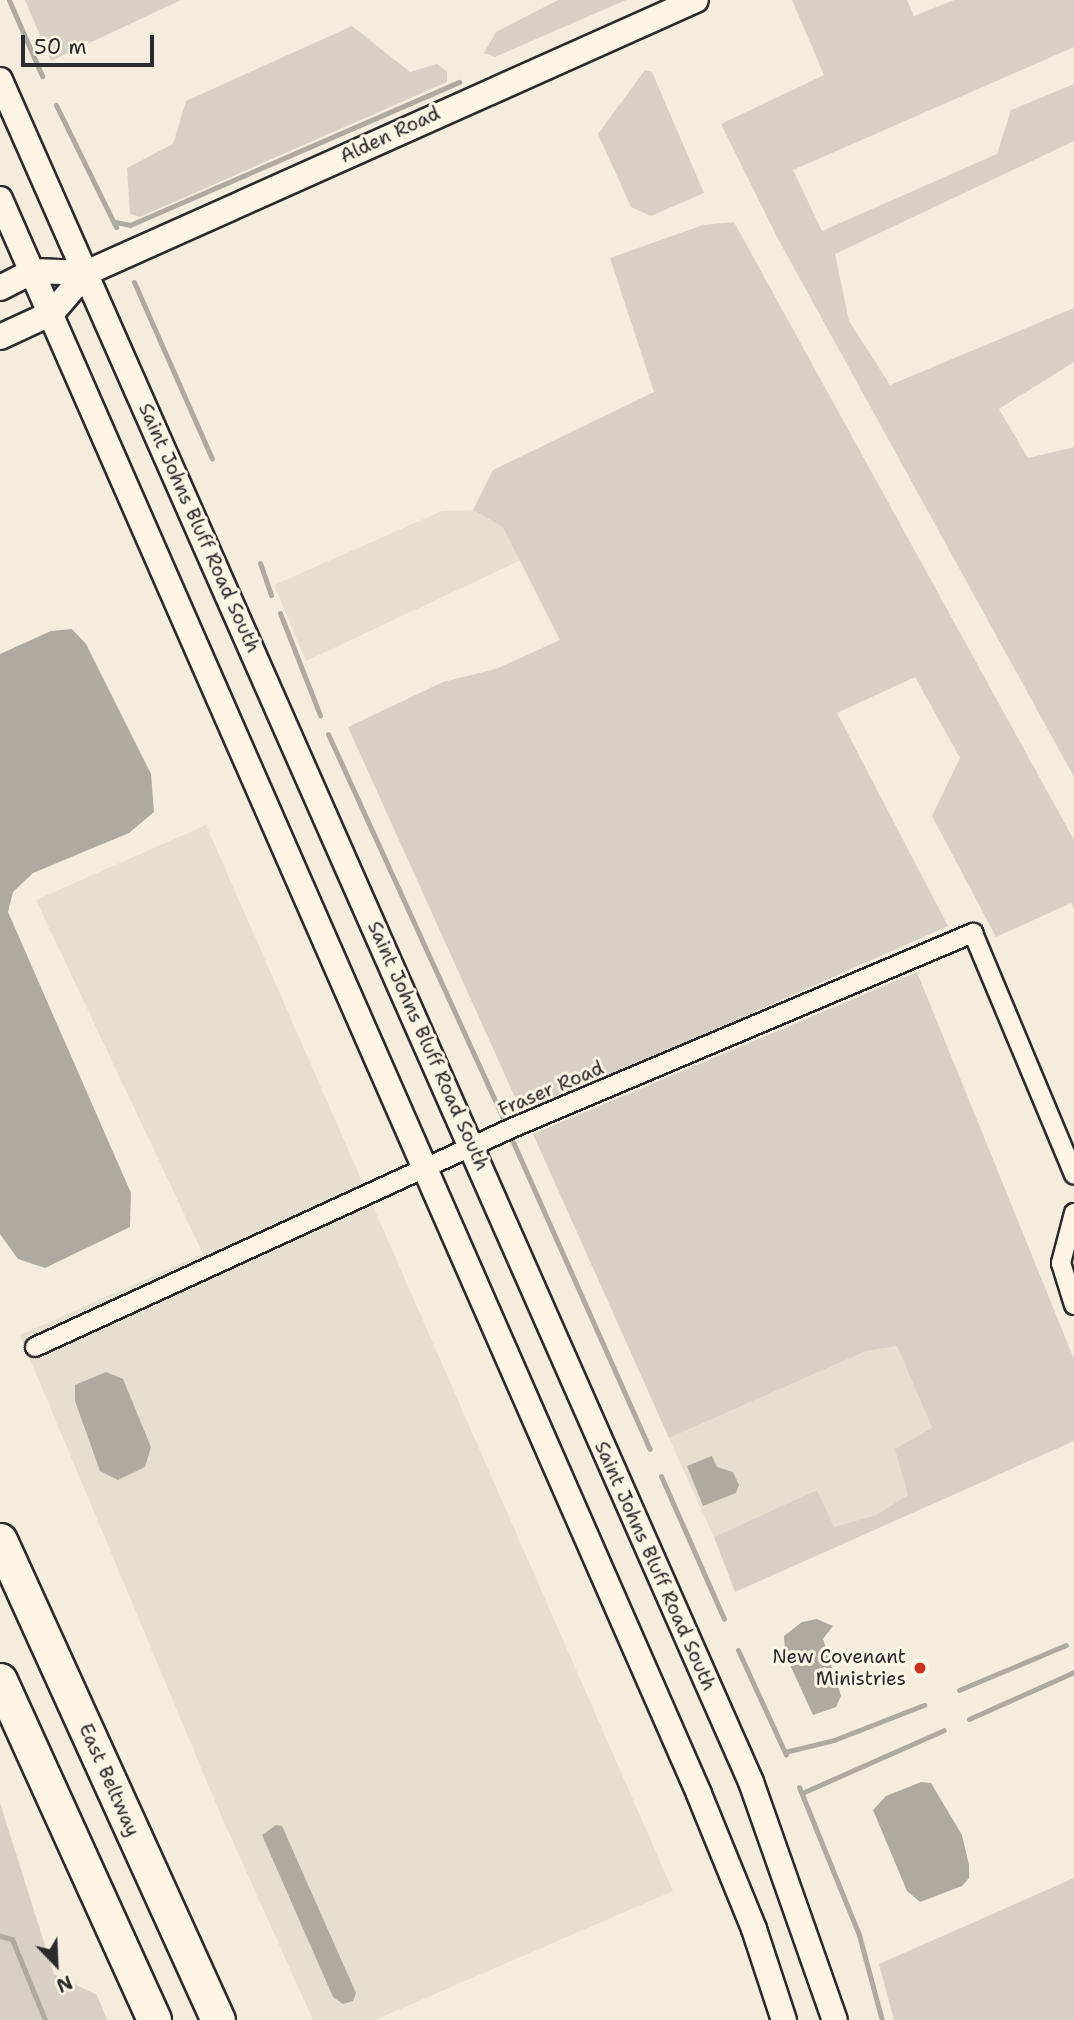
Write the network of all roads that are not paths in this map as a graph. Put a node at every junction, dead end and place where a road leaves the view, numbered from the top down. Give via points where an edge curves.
1 (696, 0) edge
2 (0, 80) edge
3 (0, 199) edge
4 (34, 271) junction
5 (86, 273) junction
6 (0, 288) edge
7 (52, 313) junction
8 (0, 337) edge
9 (473, 1147) junction
10 (424, 1169) junction
11 (1074, 1175) edge
12 (1074, 1213) edge
13 (1074, 1305) edge
14 (35, 1347) dead end
15 (0, 1539) edge
16 (0, 1681) edge
17 (154, 2020) edge
18 (218, 2020) edge
19 (784, 2020) edge
20 (835, 2020) edge

1 - 5 main road, Alden Road
2 - 5 main road, Saint Johns Bluff Road South
3 - 4 main road
4 - 5 main road, Alden Road
4 - 6 main road, Alden Road
4 - 7 main road
5 - 7 main road, Alden Road
5 - 9 main road, Saint Johns Bluff Road South
7 - 8 main road, Alden Road
7 - 10 main road
9 - 10 street, Fraser Road
9 - 11 street, Fraser Road via 972,933
9 - 20 main road, Saint Johns Bluff Road South via 755,1793
10 - 14 street, Fraser Road
10 - 19 main road via 698,1794 754,1928
12 - 13 street via 1061,1263
15 - 18 highway, East Beltway
16 - 17 highway

